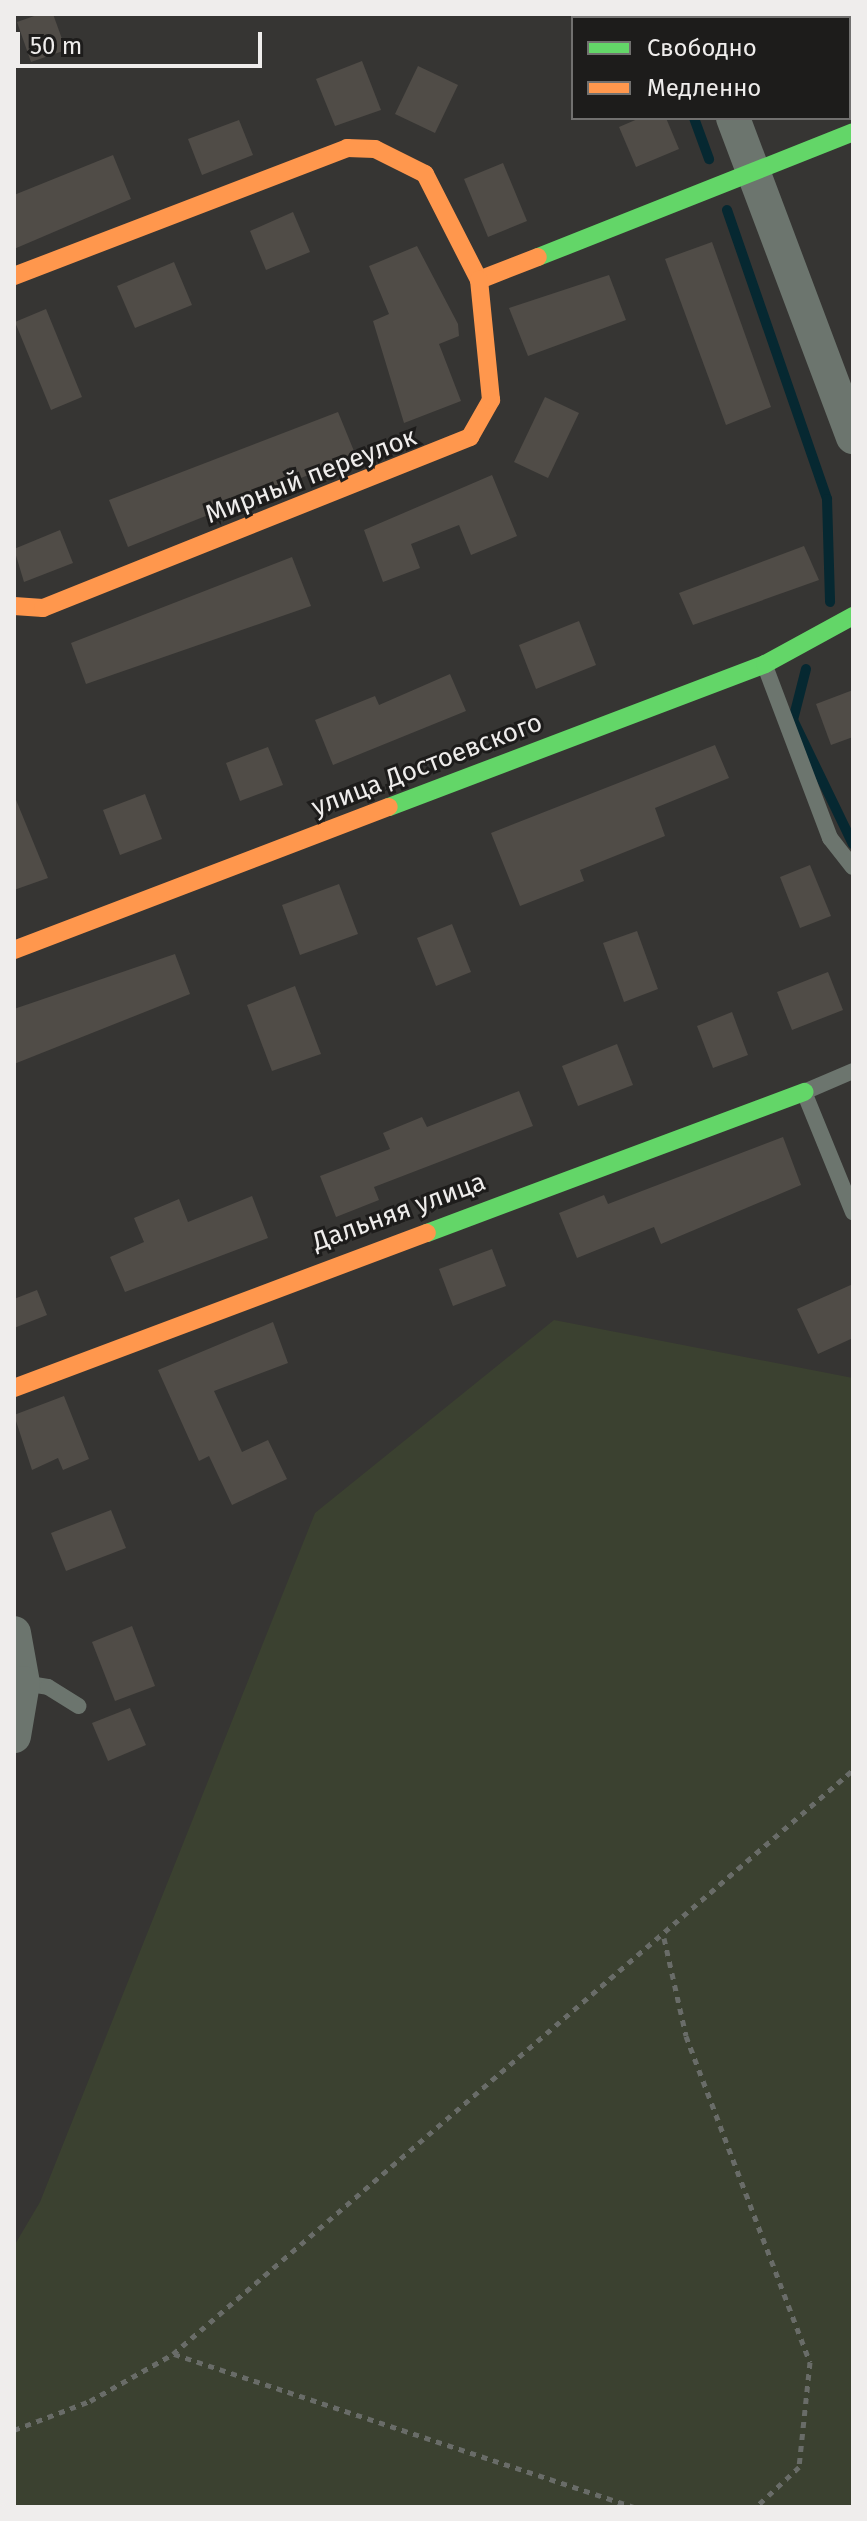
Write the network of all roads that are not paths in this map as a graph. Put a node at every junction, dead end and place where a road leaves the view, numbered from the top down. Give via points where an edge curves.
1 (734, 120) edge
2 (853, 132) edge
3 (753, 170) junction
4 (14, 276) edge
5 (479, 280) junction
6 (853, 437) edge
7 (14, 606) edge
8 (853, 616) edge
9 (765, 664) junction
10 (853, 867) edge
11 (14, 950) edge
12 (853, 1071) edge
13 (804, 1092) junction
14 (853, 1212) edge
15 (14, 1388) edge
16 (14, 1633) edge
17 (23, 1683) junction
18 (79, 1706) dead end
19 (14, 1736) edge

1 - 3 street
2 - 3 street
3 - 5 street
3 - 6 street
4 - 5 street, Мирный переулок via 347,148 388,154 425,174 442,196
5 - 7 street, Мирный переулок via 491,400 470,437 43,608
8 - 9 street, улица Достоевского
9 - 10 lane via 830,838
9 - 11 street, улица Достоевского
12 - 13 lane
13 - 14 lane
13 - 15 street, Дальняя улица
16 - 17 street
17 - 18 lane via 48,1687
17 - 19 street

